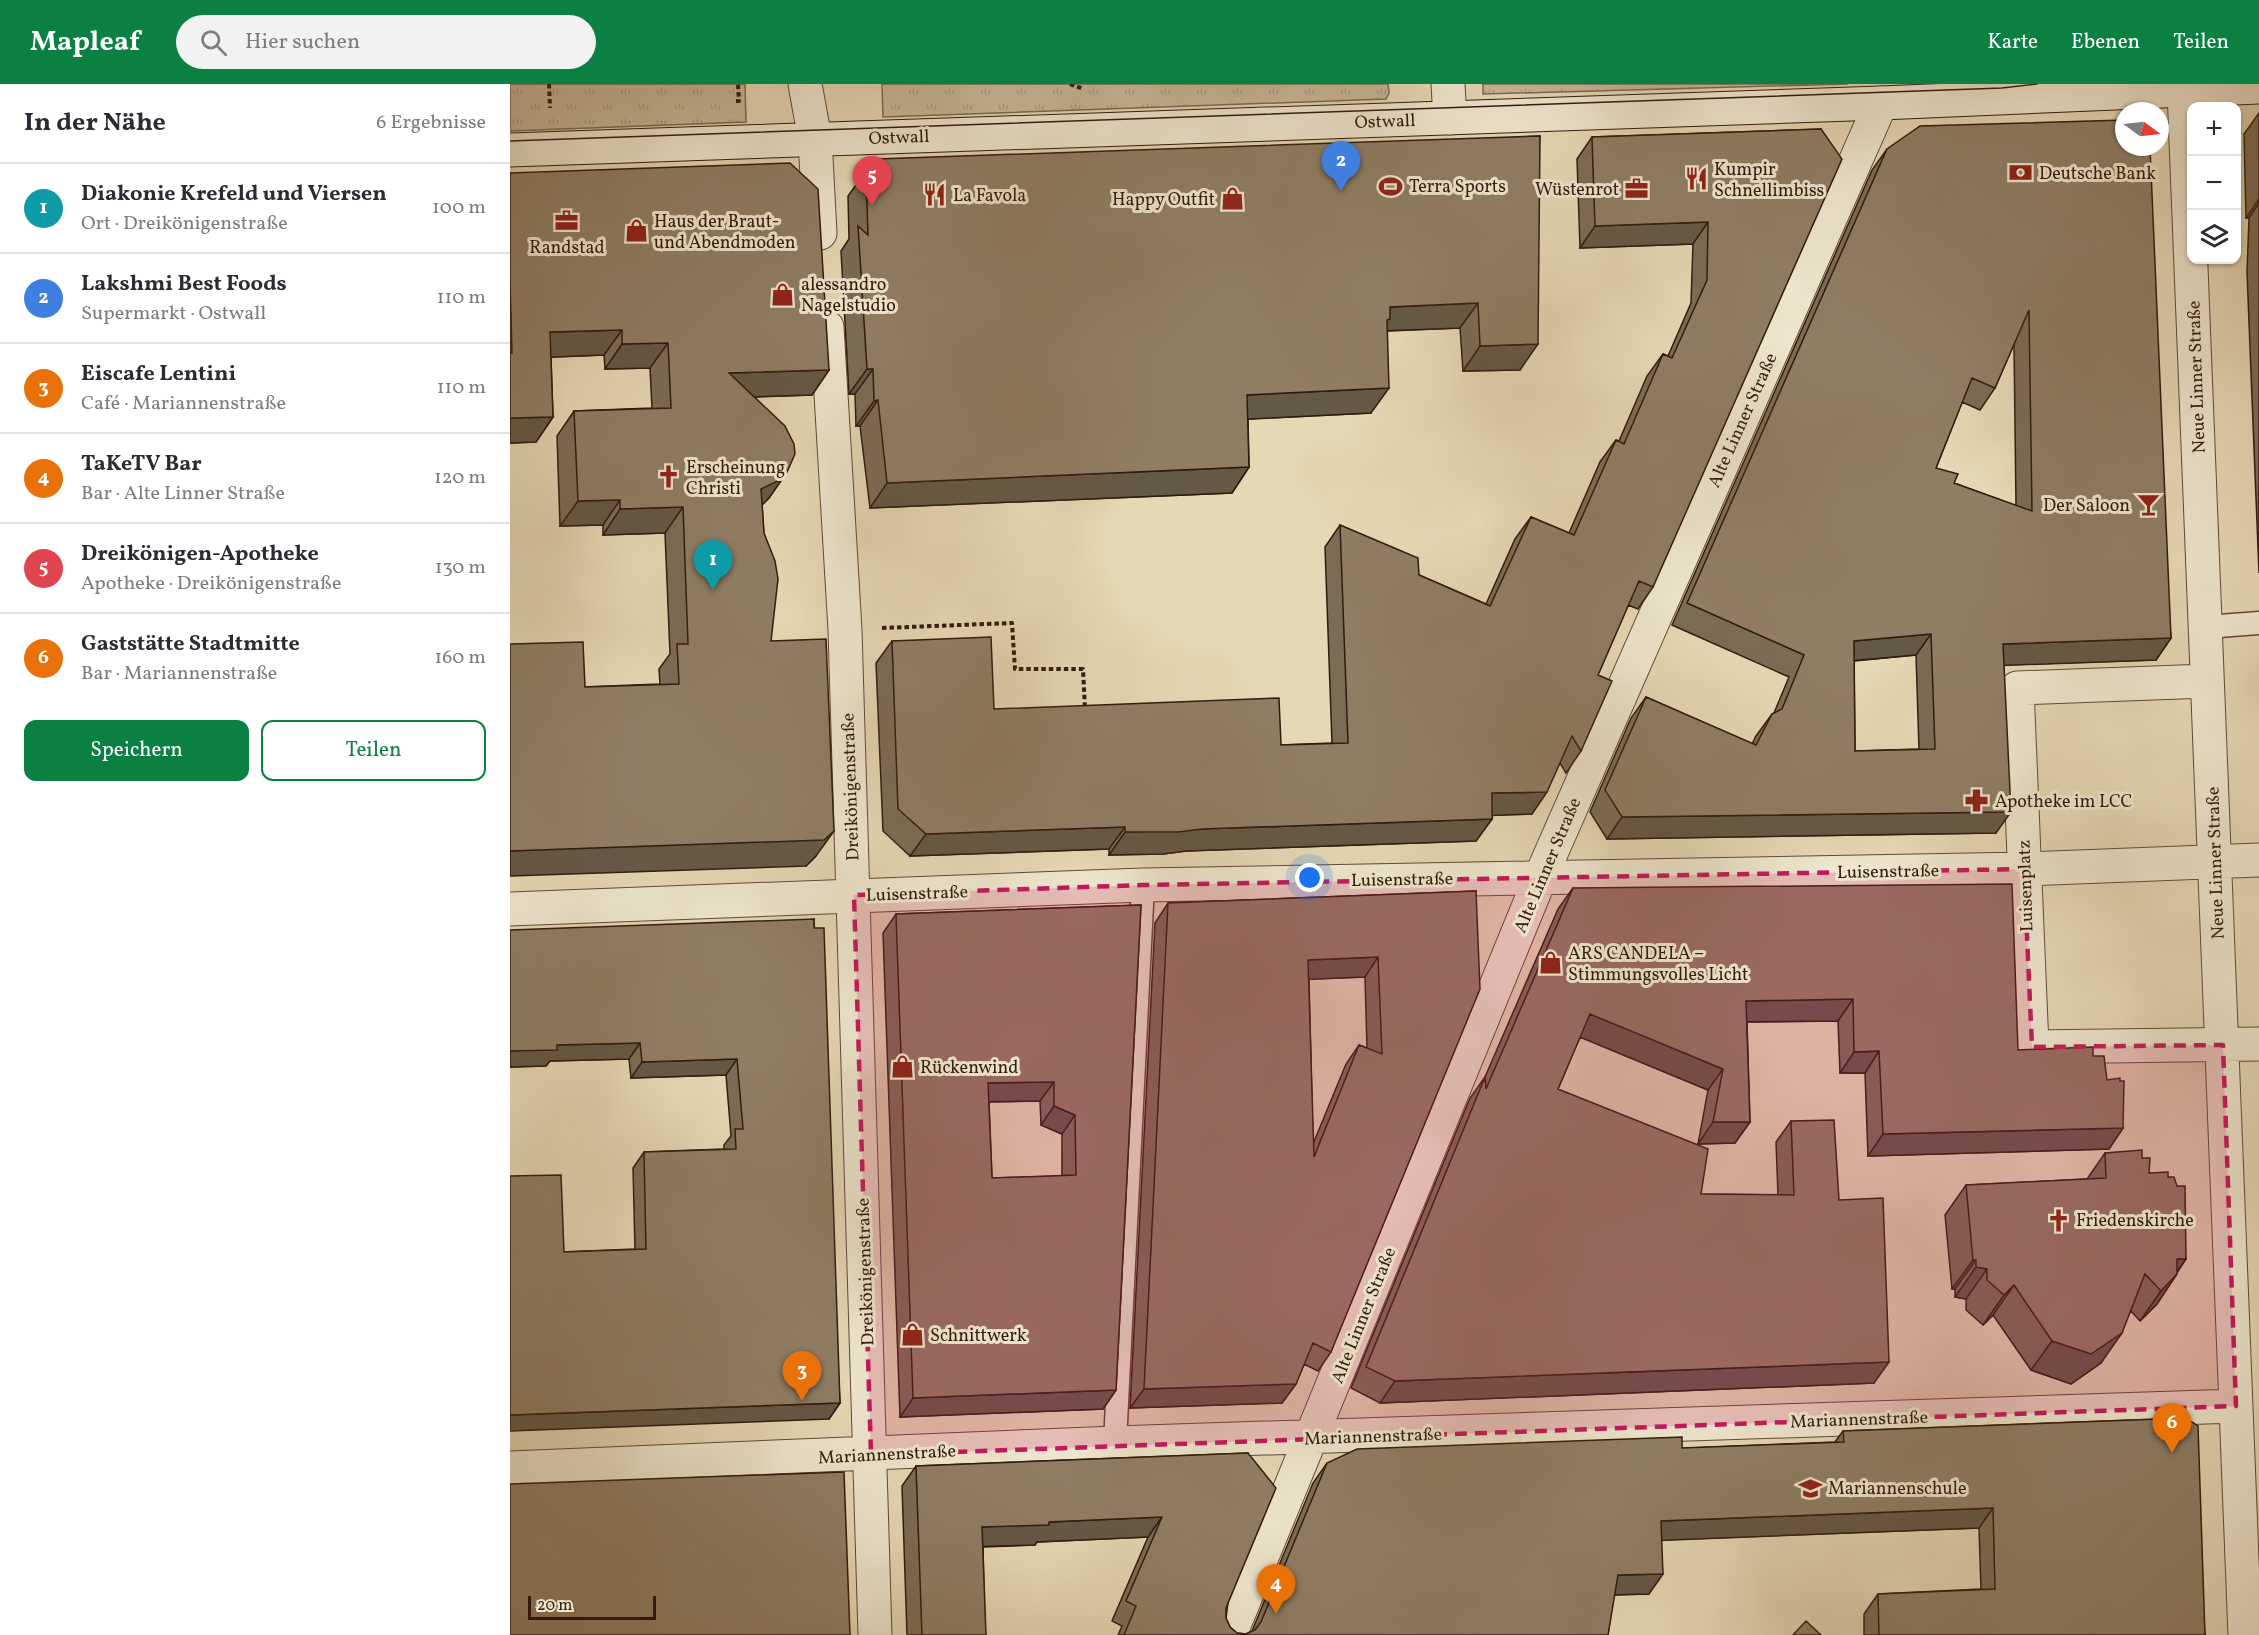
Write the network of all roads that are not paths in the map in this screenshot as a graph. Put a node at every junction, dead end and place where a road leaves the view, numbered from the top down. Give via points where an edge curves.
1 (805, 84) edge
2 (1448, 84) edge
3 (2259, 87) edge
4 (2184, 90) junction
5 (1881, 103) junction
6 (1450, 118) junction
7 (815, 139) junction
8 (510, 150) edge
9 (822, 260) edge
10 (825, 295) edge
11 (2259, 623) edge
12 (2206, 627) junction
13 (2207, 681) junction
14 (2259, 860) edge
15 (2214, 862) junction
16 (2024, 869) junction
17 (1541, 876) junction
18 (1143, 885) junction
19 (854, 895) junction
20 (510, 909) edge
21 (2259, 1044) edge
22 (2223, 1045) junction
23 (2236, 1406) junction
24 (1313, 1438) junction
25 (1115, 1443) junction
26 (871, 1455) junction
27 (510, 1468) edge
28 (875, 1635) edge
29 (1230, 1635) edge
30 (2245, 1635) edge

1 - 7 street
2 - 6 street
3 - 4 street, Ostwall
4 - 5 street, Ostwall
4 - 12 street, Neue Linner Straße
5 - 6 street, Ostwall
5 - 17 street, Alte Linner Straße
6 - 7 street, Ostwall
7 - 8 street, Ostwall
7 - 9 street
10 - 19 street, Dreikönigenstraße via 845,630
11 - 12 lane
12 - 13 street, Neue Linner Straße
13 - 15 street, Neue Linner Straße
13 - 16 street, Luisenplatz via 2017,688
14 - 15 street, Luisenstraße
15 - 16 street, Luisenstraße
15 - 22 street, Neue Linner Straße
16 - 17 street, Luisenstraße
16 - 22 street, Luisenplatz via 2032,1047
17 - 18 street, Luisenstraße
17 - 24 street, Alte Linner Straße
18 - 19 street, Luisenstraße
18 - 25 lane
19 - 20 street, Luisenstraße
19 - 26 street, Dreikönigenstraße
21 - 22 street, Luisenplatz
22 - 23 street, Neue Linner Straße
23 - 24 street, Mariannenstraße
23 - 30 street, Neue Linner Straße
24 - 25 street, Mariannenstraße
24 - 29 street, Alte Linner Straße
25 - 26 street, Mariannenstraße
26 - 27 street, Mariannenstraße
26 - 28 street, Dreikönigenstraße

